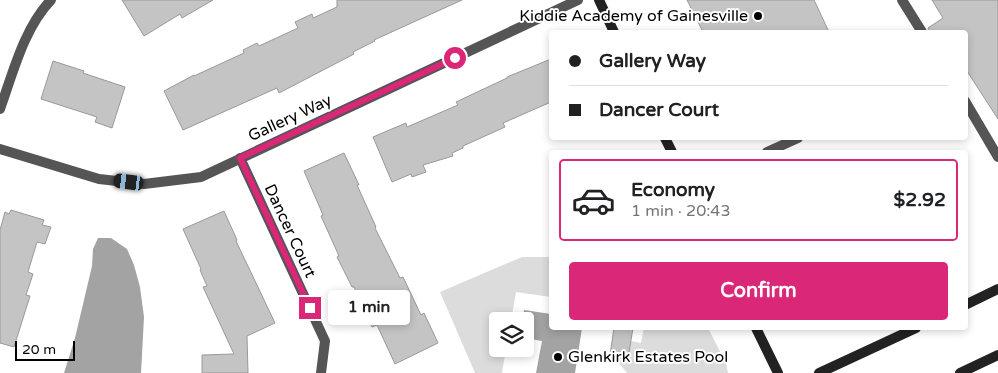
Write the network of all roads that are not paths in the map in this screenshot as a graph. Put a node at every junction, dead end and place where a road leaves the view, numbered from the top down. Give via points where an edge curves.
1 (51, 0) edge
2 (578, 0) edge
3 (599, 0) edge
4 (902, 0) edge
5 (613, 30) edge
6 (921, 30) edge
7 (968, 106) edge
8 (0, 109) edge
9 (794, 140) edge
10 (0, 149) edge
11 (771, 150) edge
12 (998, 157) edge
13 (240, 158) junction
14 (998, 289) edge
15 (968, 303) edge
16 (757, 330) edge
17 (912, 330) edge
18 (998, 355) edge
19 (321, 373) edge
20 (778, 373) edge
21 (819, 373) edge
22 (960, 373) edge

1 - 8 street via 41,10 25,40
2 - 13 street, Gallery Way
3 - 5 main road
4 - 6 street
7 - 12 street
9 - 11 street
10 - 13 street, Gallery Way via 99,179 144,184 201,177
13 - 19 street, Dancer Court via 325,341
14 - 15 main road
16 - 20 main road
17 - 21 main road
18 - 22 main road

